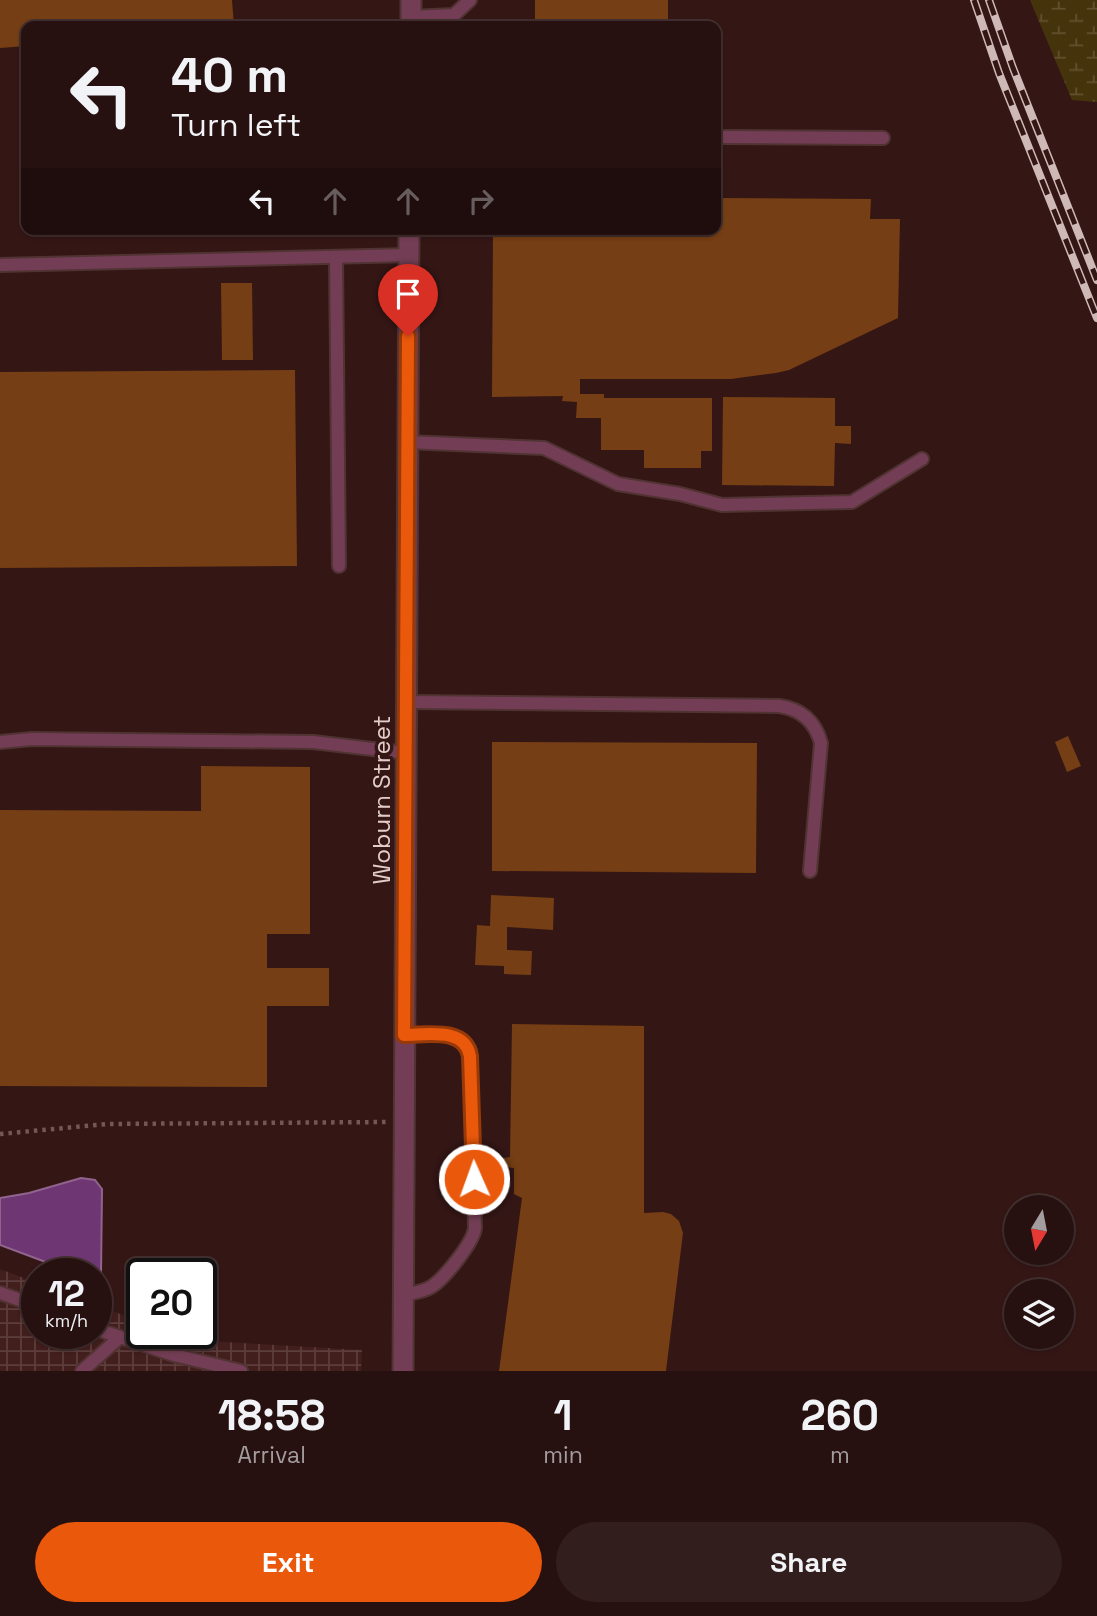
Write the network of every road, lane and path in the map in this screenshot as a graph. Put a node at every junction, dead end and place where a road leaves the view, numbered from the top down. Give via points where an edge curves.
1 (470, 0) edge
2 (411, 14) edge
3 (721, 137) edge
4 (883, 138) dead end
5 (409, 235) edge
6 (409, 256) junction
7 (336, 257) junction
8 (0, 265) edge
9 (407, 442) junction
10 (922, 459) dead end
11 (339, 566) dead end
12 (407, 702) junction
13 (0, 742) edge
14 (406, 754) junction
15 (810, 871) dead end
16 (404, 1035) junction
17 (404, 1121) junction
18 (0, 1134) edge
19 (0, 1293) edge
20 (403, 1295) junction
21 (21, 1300) edge
22 (112, 1335) edge
23 (119, 1338) junction
24 (236, 1370) edge
25 (82, 1371) edge
26 (403, 1371) edge

1 - 2 lane via 454,15
3 - 4 lane
5 - 6 street, Woburn Street
6 - 7 lane
6 - 9 street, Woburn Street
7 - 8 lane
7 - 11 lane
9 - 10 lane via 544,448 618,484 722,505 852,502
9 - 12 street, Woburn Street
12 - 14 street, Woburn Street
12 - 15 lane via 779,706 798,711 813,725 821,743
13 - 14 lane via 313,742
14 - 16 street, Woburn Street
16 - 17 street, Woburn Street
16 - 20 lane via 454,1036 468,1047 475,1228 472,1240 436,1283
17 - 18 path via 107,1124
17 - 20 street, Woburn Street
19 - 21 lane
20 - 26 street, Woburn Street
22 - 23 lane
23 - 24 lane
23 - 25 lane

